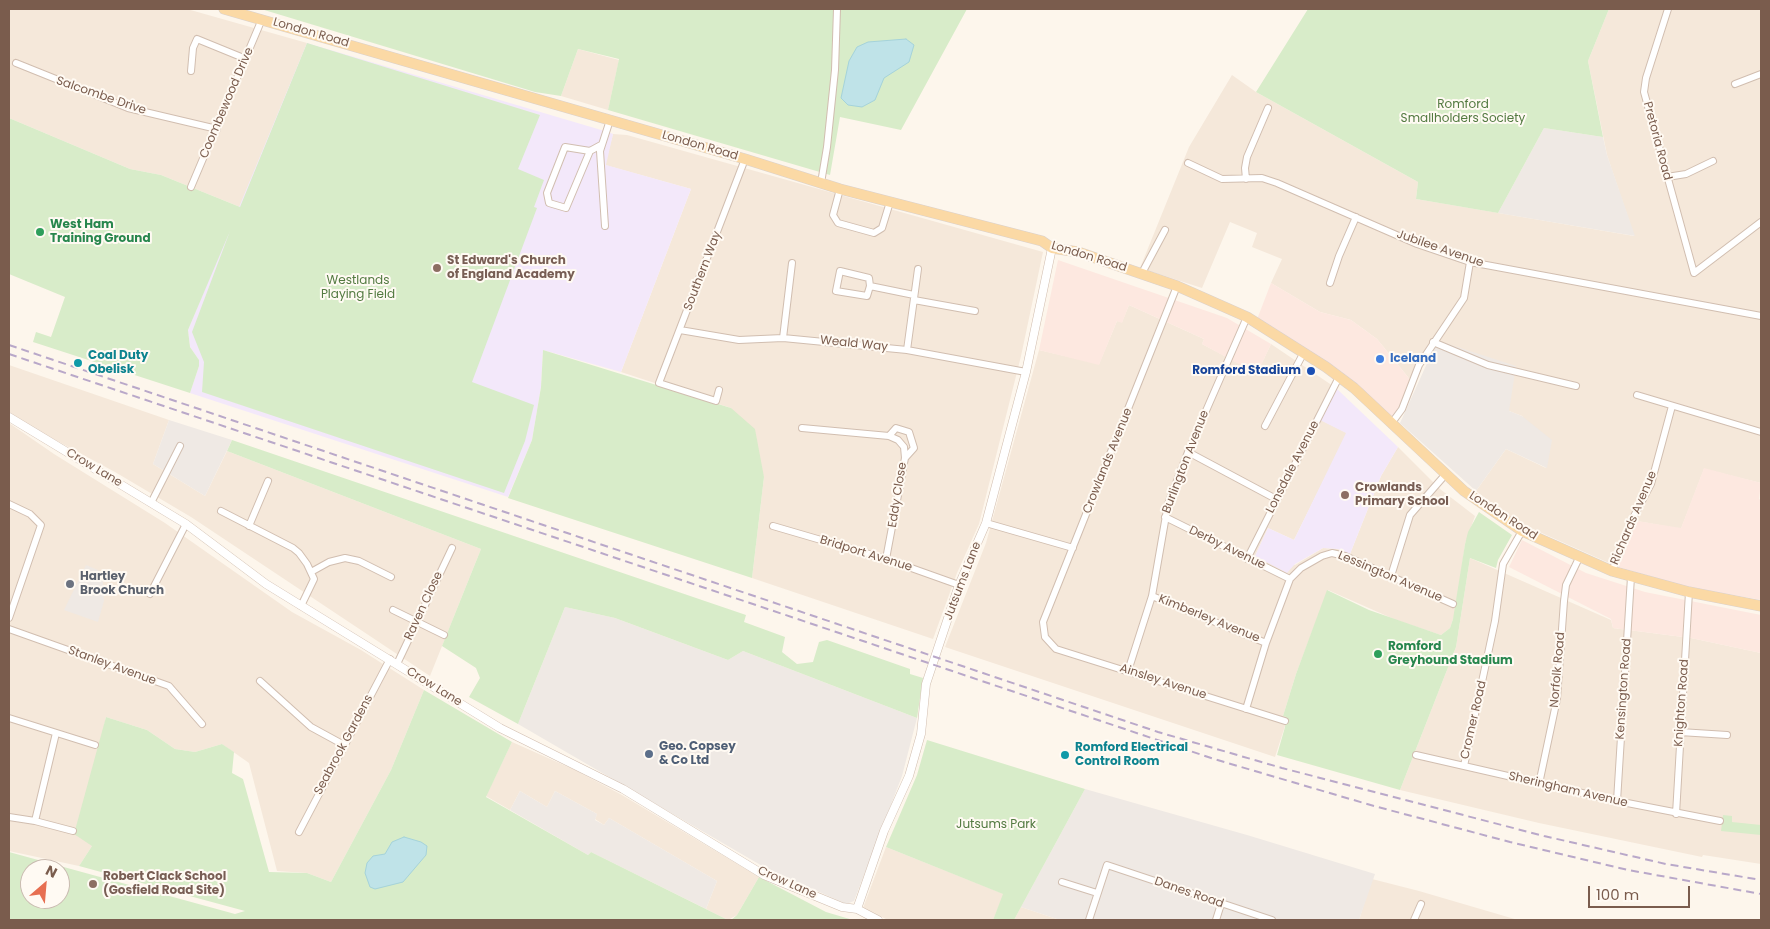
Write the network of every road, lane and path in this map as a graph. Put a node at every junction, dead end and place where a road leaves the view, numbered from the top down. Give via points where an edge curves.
1 (224, 9) edge
2 (837, 9) edge
3 (1668, 9) edge
4 (262, 19) junction
5 (246, 59) junction
6 (16, 63) dead end
7 (191, 71) dead end
8 (1761, 74) edge
9 (1736, 84) dead end
10 (1268, 108) dead end
11 (610, 120) junction
12 (217, 129) junction
13 (601, 145) junction
14 (590, 151) junction
15 (746, 158) junction
16 (1713, 161) dead end
17 (1188, 163) dead end
18 (1667, 177) junction
19 (1246, 179) junction
20 (821, 183) junction
21 (191, 187) dead end
22 (840, 188) junction
23 (890, 202) junction
24 (1356, 217) junction
25 (1761, 222) edge
26 (605, 226) dead end
27 (1165, 230) dead end
28 (1052, 248) junction
29 (1470, 262) junction
30 (792, 263) dead end
31 (918, 270) dead end
32 (1142, 273) junction
33 (1330, 283) dead end
34 (870, 286) junction
35 (1177, 286) junction
36 (914, 298) junction
37 (975, 311) dead end
38 (1247, 316) junction
39 (1761, 316) edge
40 (680, 330) junction
41 (783, 338) junction
42 (1433, 342) junction
43 (907, 350) junction
44 (1304, 352) junction
45 (1026, 372) junction
46 (1339, 377) junction
47 (1576, 386) dead end
48 (719, 390) dead end
49 (1637, 395) dead end
50 (1672, 406) junction
51 (9, 418) edge
52 (1391, 424) junction
53 (1265, 426) dead end
54 (802, 428) dead end
55 (1761, 432) edge
56 (889, 436) junction
57 (180, 446) dead end
58 (1188, 452) junction
59 (905, 458) junction
60 (1445, 475) junction
61 (268, 481) dead end
62 (1276, 499) junction
63 (151, 503) junction
64 (9, 504) edge
65 (222, 511) dead end
66 (1165, 517) junction
67 (186, 524) junction
68 (986, 524) junction
69 (249, 526) junction
70 (772, 526) dead end
71 (1522, 531) junction
72 (452, 548) dead end
73 (1073, 548) junction
74 (1579, 558) junction
75 (886, 559) junction
76 (1247, 559) junction
77 (1612, 571) junction
78 (311, 572) junction
79 (1391, 576) junction
80 (392, 577) dead end
81 (1631, 577) junction
82 (1290, 579) junction
83 (960, 585) junction
84 (1689, 592) junction
85 (150, 594) dead end
86 (1152, 596) junction
87 (1453, 604) dead end
88 (301, 606) junction
89 (1761, 606) edge
90 (393, 610) dead end
91 (9, 618) edge
92 (417, 621) junction
93 (9, 630) edge
94 (444, 635) dead end
95 (1045, 637) joint
96 (1266, 643) junction
97 (393, 662) junction
98 (1128, 670) junction
99 (260, 681) dead end
100 (1246, 709) junction
101 (9, 718) edge
102 (1285, 721) dead end
103 (202, 724) dead end
104 (1680, 732) junction
105 (56, 733) junction
106 (1727, 735) dead end
107 (94, 744) dead end
108 (344, 745) junction
109 (1416, 755) dead end
110 (1464, 766) junction
111 (1539, 784) junction
112 (1617, 801) junction
113 (1676, 814) junction
114 (9, 817) edge
115 (35, 821) junction
116 (1720, 821) dead end
117 (72, 831) dead end
118 (299, 832) dead end
119 (1062, 882) dead end
120 (1097, 893) junction
121 (1221, 904) junction
122 (1421, 904) dead end
123 (856, 909) junction
124 (878, 920) edge
125 (1089, 920) edge
126 (1216, 920) edge
127 (1272, 920) edge
128 (1414, 920) edge

1 - 4 main road, London Road
2 - 20 street via 835,70
3 - 18 street, Pretoria Road via 1644,92
4 - 5 street, Coombewood Drive
4 - 11 main road, London Road
5 - 7 street via 197,39
5 - 12 street, Coombewood Drive
6 - 12 street, Salcombe Drive via 128,108
8 - 9 street
10 - 19 street via 1247,157
11 - 13 street
11 - 15 main road, London Road
12 - 21 street, Coombewood Drive
13 - 14 street
13 - 26 street
14 - 14 street via 566,208 549,203 547,193 565,147
15 - 20 main road, London Road
15 - 40 street, Southern Way
16 - 18 street via 1686,174
17 - 19 street, Jubilee Avenue via 1222,180
18 - 25 street, Pretoria Road via 1694,273
19 - 24 street, Jubilee Avenue via 1262,178 1277,183
20 - 22 main road, London Road
22 - 23 main road, London Road
22 - 23 street via 833,215 838,223 874,233 882,228
23 - 28 main road, London Road via 1042,241
24 - 29 street, Jubilee Avenue via 1416,244
24 - 33 street
27 - 32 street
28 - 32 main road, London Road via 1078,252
28 - 45 street, Jutsums Lane
29 - 39 street, Jubilee Avenue
29 - 42 street via 1464,298
30 - 41 street
31 - 36 street
32 - 35 main road, London Road
34 - 34 street via 866,296 836,291 840,271 869,278
34 - 36 street
35 - 38 main road, London Road
35 - 73 street, Crowlands Avenue
36 - 37 street
36 - 43 street
38 - 44 main road, London Road
38 - 58 street, Burlington Avenue
40 - 41 street, Weald Way via 739,340
40 - 48 street, Southern Way via 659,383 716,401
41 - 43 street, Weald Way
42 - 47 street via 1488,365
42 - 52 street via 1419,366 1402,409
43 - 45 street, Weald Way
44 - 46 main road, London Road
44 - 53 street
45 - 68 street, Jutsums Lane
46 - 52 main road, London Road
46 - 62 street, Lonsdale Avenue
49 - 50 street
50 - 55 street
50 - 77 street, Richards Avenue via 1651,484 1633,518
51 - 63 street, Crow Lane
52 - 60 main road, London Road
54 - 56 street
56 - 59 street, Eddy Close via 904,447
56 - 59 street via 896,428 909,432 914,448
57 - 63 street
58 - 62 street
58 - 66 street, Burlington Avenue
59 - 75 street, Eddy Close
60 - 71 main road, London Road
60 - 79 street via 1410,515
61 - 69 street
62 - 76 street, Lonsdale Avenue
63 - 67 street, Crow Lane
64 - 91 street via 30,514 41,526
65 - 69 street
66 - 76 street, Derby Avenue
66 - 86 street, Burlington Avenue
67 - 85 street
67 - 88 street, Crow Lane
68 - 73 street
68 - 83 street, Jutsums Lane
69 - 78 street via 294,548
70 - 75 street, Bridport Avenue
71 - 74 main road, London Road
71 - 110 street, Cromer Road via 1503,564 1495,621
72 - 92 street, Raven Close
73 - 95 street, Crowlands Avenue via 1043,622
74 - 77 main road, London Road
74 - 111 street, Norfolk Road via 1566,586 1557,699
75 - 83 street, Bridport Avenue
76 - 82 street, Derby Avenue
77 - 81 main road, London Road
78 - 80 street via 345,558
78 - 88 street via 314,579
79 - 82 street, Lessington Avenue via 1332,553 1302,568
79 - 87 street, Lessington Avenue
81 - 84 main road, London Road
81 - 112 street, Kensington Road
82 - 96 street
83 - 123 street, Jutsums Lane via 926,684 921,734 909,776 884,831
84 - 89 main road, London Road
84 - 104 street, Knighton Road
86 - 96 street, Kimberley Avenue
86 - 98 street, Burlington Avenue
88 - 97 street, Crow Lane
90 - 92 street
92 - 94 street
92 - 97 street, Raven Close
93 - 103 street, Stanley Avenue via 169,686
95 - 98 street, Ainsley Avenue via 1056,649
96 - 100 street
97 - 108 street, Seabrook Gardens
97 - 123 street, Crow Lane via 500,728 623,789 764,875 842,907
98 - 100 street, Ainsley Avenue
99 - 108 street via 311,727
100 - 102 street, Ainsley Avenue
101 - 105 street
104 - 106 street
104 - 113 street, Knighton Road
105 - 107 street
105 - 115 street
108 - 118 street, Seabrook Gardens
109 - 110 street, Sheringham Avenue
110 - 111 street, Sheringham Avenue
111 - 112 street, Sheringham Avenue
112 - 113 street, Sheringham Avenue
113 - 116 street, Sheringham Avenue
114 - 115 street
115 - 117 street
119 - 120 street
120 - 121 street, Danes Road via 1107,865
120 - 125 street
121 - 126 street
121 - 127 street, Danes Road
122 - 128 street
123 - 124 street, Crow Lane

